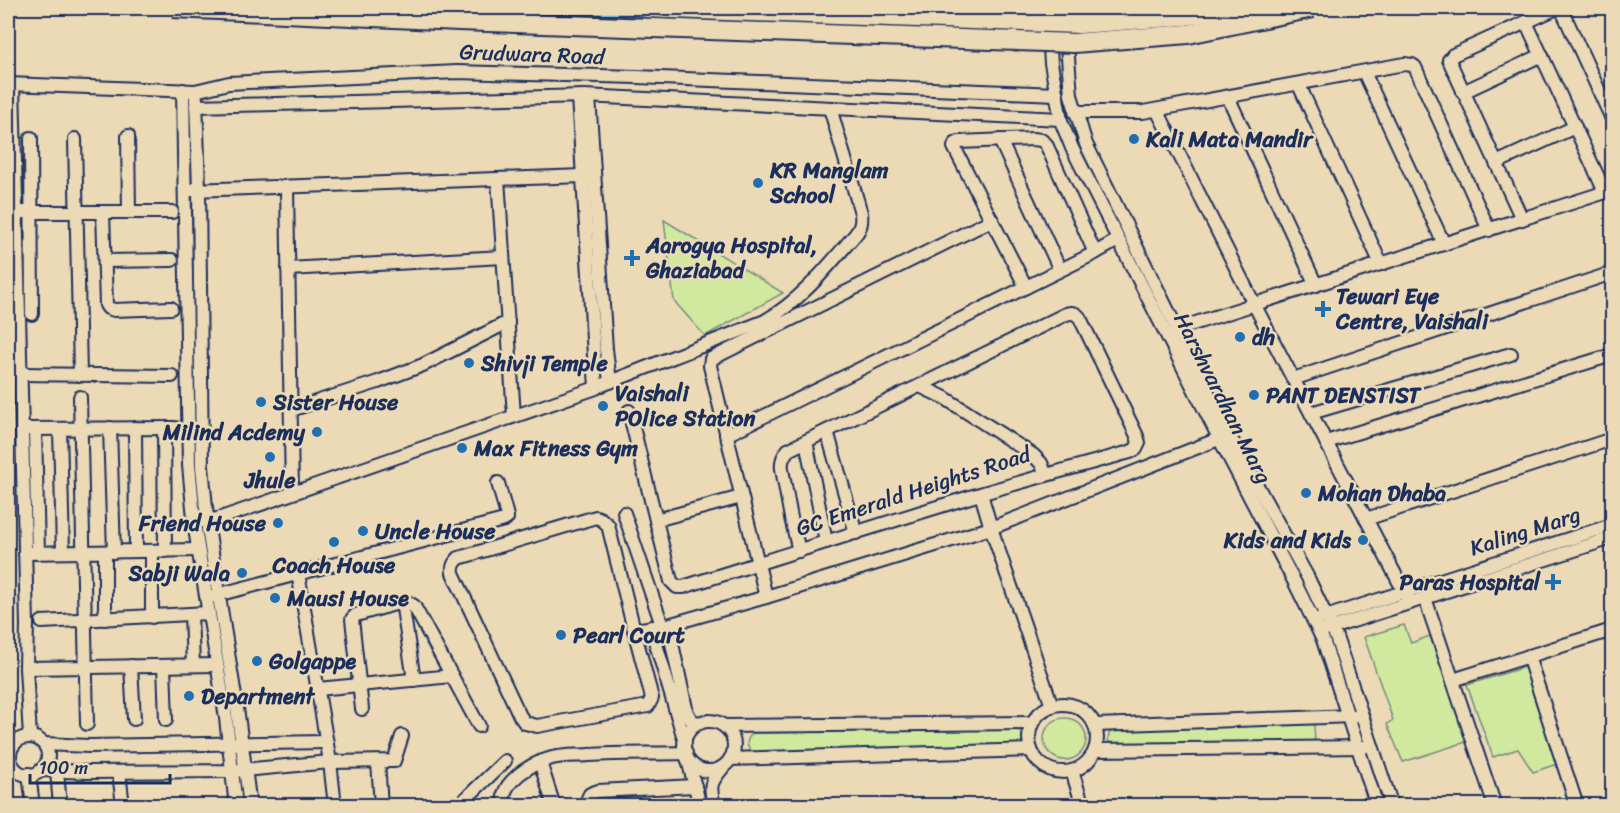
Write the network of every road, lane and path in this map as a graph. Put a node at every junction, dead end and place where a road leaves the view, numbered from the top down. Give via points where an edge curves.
1 (173, 8) edge
2 (646, 8) edge
3 (1047, 8) edge
4 (1064, 8) edge
5 (1236, 8) edge
6 (1312, 8) edge
7 (1559, 8) edge
8 (1526, 21) junction
9 (1542, 55) junction
10 (1364, 72) junction
11 (10, 84) edge
12 (1299, 85) junction
13 (189, 91) junction
14 (1463, 92) junction
15 (1057, 94) junction
16 (584, 97) junction
17 (1228, 97) junction
18 (196, 106) junction
19 (830, 108) junction
20 (1157, 110) junction
21 (1075, 112) junction
22 (1061, 119) junction
23 (1612, 119) edge
24 (1575, 127) junction
25 (128, 136) dead end
26 (31, 138) dead end
27 (75, 139) dead end
28 (1000, 140) junction
29 (1496, 163) junction
30 (583, 176) junction
31 (498, 179) junction
32 (287, 187) junction
33 (186, 190) junction
34 (199, 190) junction
35 (1609, 191) edge
36 (16, 212) junction
37 (31, 212) junction
38 (77, 212) junction
39 (103, 212) junction
40 (129, 212) junction
41 (172, 212) dead end
42 (1522, 219) junction
43 (992, 220) junction
44 (1489, 230) junction
45 (1118, 240) junction
46 (1444, 244) junction
47 (1095, 253) junction
48 (12, 254) edge
49 (503, 257) junction
50 (172, 260) dead end
51 (105, 261) junction
52 (1381, 264) junction
53 (288, 269) junction
54 (1060, 270) junction
55 (1612, 273) edge
56 (1316, 285) junction
57 (1026, 287) junction
58 (1254, 304) junction
59 (171, 308) dead end
60 (32, 314) dead end
61 (508, 322) junction
62 (1177, 329) junction
63 (1511, 354) dead end
64 (1612, 355) edge
65 (21, 375) junction
66 (80, 375) junction
67 (172, 376) dead end
68 (1293, 379) junction
69 (920, 386) junction
70 (81, 397) dead end
71 (291, 410) junction
72 (629, 411) dead end
73 (1311, 413) junction
74 (514, 416) junction
75 (111, 428) junction
76 (135, 428) junction
77 (60, 429) junction
78 (81, 429) junction
79 (827, 431) junction
80 (726, 435) junction
81 (1224, 437) junction
82 (1612, 439) edge
83 (806, 441) junction
84 (1326, 442) junction
85 (1046, 476) junction
86 (498, 483) dead end
87 (292, 494) junction
88 (981, 494) junction
89 (741, 497) junction
90 (624, 513) dead end
91 (1366, 519) junction
92 (207, 520) junction
93 (656, 520) junction
94 (194, 522) junction
95 (1612, 525) edge
96 (991, 528) junction
97 (856, 533) junction
98 (1612, 538) edge
99 (826, 542) junction
100 (198, 550) junction
101 (136, 551) junction
102 (152, 551) junction
103 (165, 551) junction
104 (799, 551) junction
105 (63, 552) junction
106 (83, 552) junction
107 (109, 552) junction
108 (31, 553) junction
109 (757, 563) junction
110 (298, 573) junction
111 (219, 594) junction
112 (206, 597) junction
113 (766, 597) junction
114 (1407, 597) junction
115 (1425, 598) junction
116 (402, 602) junction
117 (208, 613) junction
118 (191, 614) junction
119 (152, 617) junction
120 (105, 619) junction
121 (85, 621) junction
122 (42, 622) dead end
123 (1323, 624) junction
124 (660, 626) junction
125 (634, 630) junction
126 (1612, 630) edge
127 (1528, 656) junction
128 (193, 665) junction
129 (217, 665) junction
130 (131, 666) junction
131 (164, 666) junction
132 (86, 667) junction
133 (26, 668) junction
134 (452, 676) junction
135 (414, 680) junction
136 (1452, 680) junction
137 (360, 685) junction
138 (318, 689) junction
139 (1053, 706) junction
140 (362, 709) dead end
141 (1362, 716) junction
142 (1347, 717) junction
143 (134, 719) dead end
144 (166, 720) dead end
145 (700, 723) junction
146 (1032, 723) junction
147 (87, 724) dead end
148 (1095, 725) junction
149 (479, 726) dead end
150 (724, 726) junction
151 (402, 736) dead end
152 (30, 737) junction
153 (327, 742) junction
154 (11, 743) edge
155 (242, 743) junction
156 (44, 744) junction
157 (228, 744) junction
158 (1357, 747) junction
159 (1372, 747) junction
160 (1031, 750) junction
161 (1095, 750) junction
162 (686, 751) junction
163 (505, 761) dead end
164 (330, 762) junction
165 (378, 762) junction
166 (540, 762) junction
167 (728, 762) junction
168 (246, 769) junction
169 (12, 770) edge
170 (57, 771) junction
171 (232, 771) junction
172 (1072, 771) junction
173 (35, 772) junction
174 (119, 772) junction
175 (695, 786) junction
176 (33, 806) edge
177 (60, 806) edge
178 (123, 806) edge
179 (236, 806) edge
180 (250, 806) edge
181 (335, 806) edge
182 (381, 806) edge
183 (458, 806) edge
184 (505, 806) edge
185 (554, 806) edge
186 (590, 806) edge
187 (700, 806) edge
188 (714, 806) edge
189 (1083, 806) edge
190 (1377, 806) edge
191 (1392, 806) edge
192 (1495, 806) edge
193 (1577, 806) edge

1 - 6 highway, bridge via 1074,43 1188,34
2 - 5 highway, bridge via 1079,24
3 - 15 street, Harshvardhan Marg, bridge
4 - 21 street, Harshvardhan Marg, bridge
7 - 8 street
7 - 23 street
8 - 9 street
8 - 14 street via 1450,57
9 - 14 street
9 - 24 street
10 - 12 street
10 - 44 street via 1408,64 1415,67
10 - 46 street
11 - 13 street, Grudwara Road
11 - 36 street
12 - 17 street
12 - 52 street
13 - 15 street, Grudwara Road via 229,83 457,72
13 - 18 street
13 - 33 street
14 - 29 street
15 - 22 street, Harshvardhan Marg
16 - 18 street
16 - 19 street
16 - 19 street via 606,383 783,311 807,290 860,229 861,213
16 - 30 street
17 - 20 street
17 - 56 street
18 - 34 street
19 - 22 street
20 - 21 street
20 - 58 street
21 - 62 street, Harshvardhan Marg via 1086,144
22 - 45 street, Harshvardhan Marg
24 - 29 street
24 - 35 street
25 - 40 street
26 - 37 street
27 - 38 street
28 - 43 street via 959,142 954,147
28 - 47 street via 1041,140 1046,144
28 - 54 street
29 - 42 street
30 - 31 street
30 - 74 street via 596,388
31 - 32 street
31 - 49 street
32 - 34 street
32 - 53 street
33 - 34 street
33 - 94 street via 189,465
34 - 92 street via 202,465
35 - 42 street
36 - 37 street
36 - 48 street
37 - 38 street
37 - 60 street
38 - 39 street
38 - 66 street
39 - 40 street
39 - 51 street
40 - 41 street
42 - 44 street
43 - 57 street
43 - 80 street via 714,356 710,366
44 - 46 street
45 - 47 street
45 - 81 street, Harshvardhan Marg
46 - 52 street
47 - 54 street
48 - 65 street
49 - 53 street
49 - 61 street
50 - 51 street
51 - 59 street via 108,308
52 - 56 street
53 - 71 street
54 - 57 street
55 - 68 street
56 - 58 street
57 - 80 street
58 - 62 street
58 - 68 street
61 - 71 street via 423,365
61 - 74 street
62 - 81 street, Harshvardhan Marg
63 - 73 street
64 - 84 street
65 - 66 street
65 - 108 street
66 - 67 street
68 - 73 street
69 - 79 street
69 - 85 street, GC Emerald Heights Road via 1033,454
69 - 85 street via 1066,314 1077,314 1139,443 1130,452
70 - 78 street
71 - 87 street
72 - 93 street, GC Emerald Heights Road
73 - 84 street
74 - 87 street
75 - 76 street
75 - 78 street
75 - 107 street
76 - 101 street
76 - 103 street via 169,428
77 - 78 street
77 - 105 street
77 - 108 street via 31,429
78 - 106 street
79 - 83 street
79 - 97 street
80 - 89 street
81 - 96 street
81 - 123 street, Harshvardhan Marg via 1307,576
82 - 91 street
83 - 99 street
83 - 104 street via 788,450 782,463
84 - 91 street
85 - 88 street, GC Emerald Heights Road
86 - 110 street via 507,519
87 - 92 street
88 - 96 street
88 - 97 street, GC Emerald Heights Road
89 - 93 street
89 - 109 street
90 - 124 street
91 - 114 street
92 - 94 street
92 - 111 street
93 - 109 street, GC Emerald Heights Road via 671,581 677,586
94 - 100 street
95 - 114 street, Kaling Marg
96 - 113 street
96 - 139 street
97 - 99 street, GC Emerald Heights Road
98 - 115 street, Kaling Marg
99 - 104 street, GC Emerald Heights Road
100 - 103 street
100 - 112 street
101 - 102 street
101 - 107 street
102 - 103 street
102 - 119 street
104 - 109 street, GC Emerald Heights Road
105 - 106 street
105 - 108 street
106 - 107 street
106 - 121 street
107 - 120 street
108 - 133 street
109 - 113 street
110 - 111 street
110 - 138 street
111 - 112 street
111 - 155 street
112 - 117 street
113 - 124 street
114 - 115 street, Kaling Marg
114 - 123 street, Kaling Marg
115 - 136 street
116 - 134 street via 414,606
116 - 135 street
116 - 137 street via 352,619
117 - 118 street
117 - 129 street
118 - 119 street
118 - 128 street
119 - 120 street
120 - 121 street
121 - 122 street
121 - 132 street
123 - 141 street, Harshvardhan Marg
123 - 142 street, Harshvardhan Marg via 1323,640
124 - 125 street
124 - 145 street via 689,718
124 - 162 street
125 - 125 street via 652,698 648,706 531,726 520,716 452,568 459,558 601,519 608,525
126 - 127 street
127 - 136 street
127 - 193 street
128 - 129 street
128 - 131 street
129 - 157 street
130 - 131 street
130 - 132 street
130 - 143 street
131 - 144 street
132 - 133 street
132 - 147 street
133 - 152 street
134 - 135 street
134 - 149 street
135 - 137 street
136 - 192 street
137 - 138 street
137 - 140 street
138 - 153 street
139 - 146 street
139 - 148 street via 1075,706
141 - 142 street
141 - 159 street, Harshvardhan Marg
142 - 148 street
142 - 158 street, Harshvardhan Marg
145 - 150 street
145 - 162 street via 687,735
146 - 150 street
146 - 160 street
148 - 161 street
150 - 167 street via 734,743
151 - 165 street via 394,760
152 - 154 street
152 - 156 street
153 - 155 street
153 - 164 street
154 - 169 street
155 - 157 street
155 - 168 street
156 - 157 street
156 - 173 street via 47,761
157 - 171 street
158 - 159 street
158 - 161 street
158 - 190 street, Harshvardhan Marg
159 - 191 street, Harshvardhan Marg
160 - 167 street
160 - 172 street via 1047,769
161 - 172 street via 1089,761
162 - 166 street via 579,755
162 - 167 street via 692,764 705,770
162 - 175 street
163 - 183 street
164 - 165 street
164 - 168 street
164 - 181 street
165 - 182 street
166 - 184 street via 523,771 506,788
166 - 185 street
167 - 188 street via 710,788
168 - 171 street
168 - 180 street
169 - 173 street
170 - 173 street
170 - 174 street
170 - 177 street
171 - 174 street
171 - 179 street
172 - 189 street
173 - 176 street
174 - 178 street
175 - 186 street via 598,791 590,794
175 - 187 street

